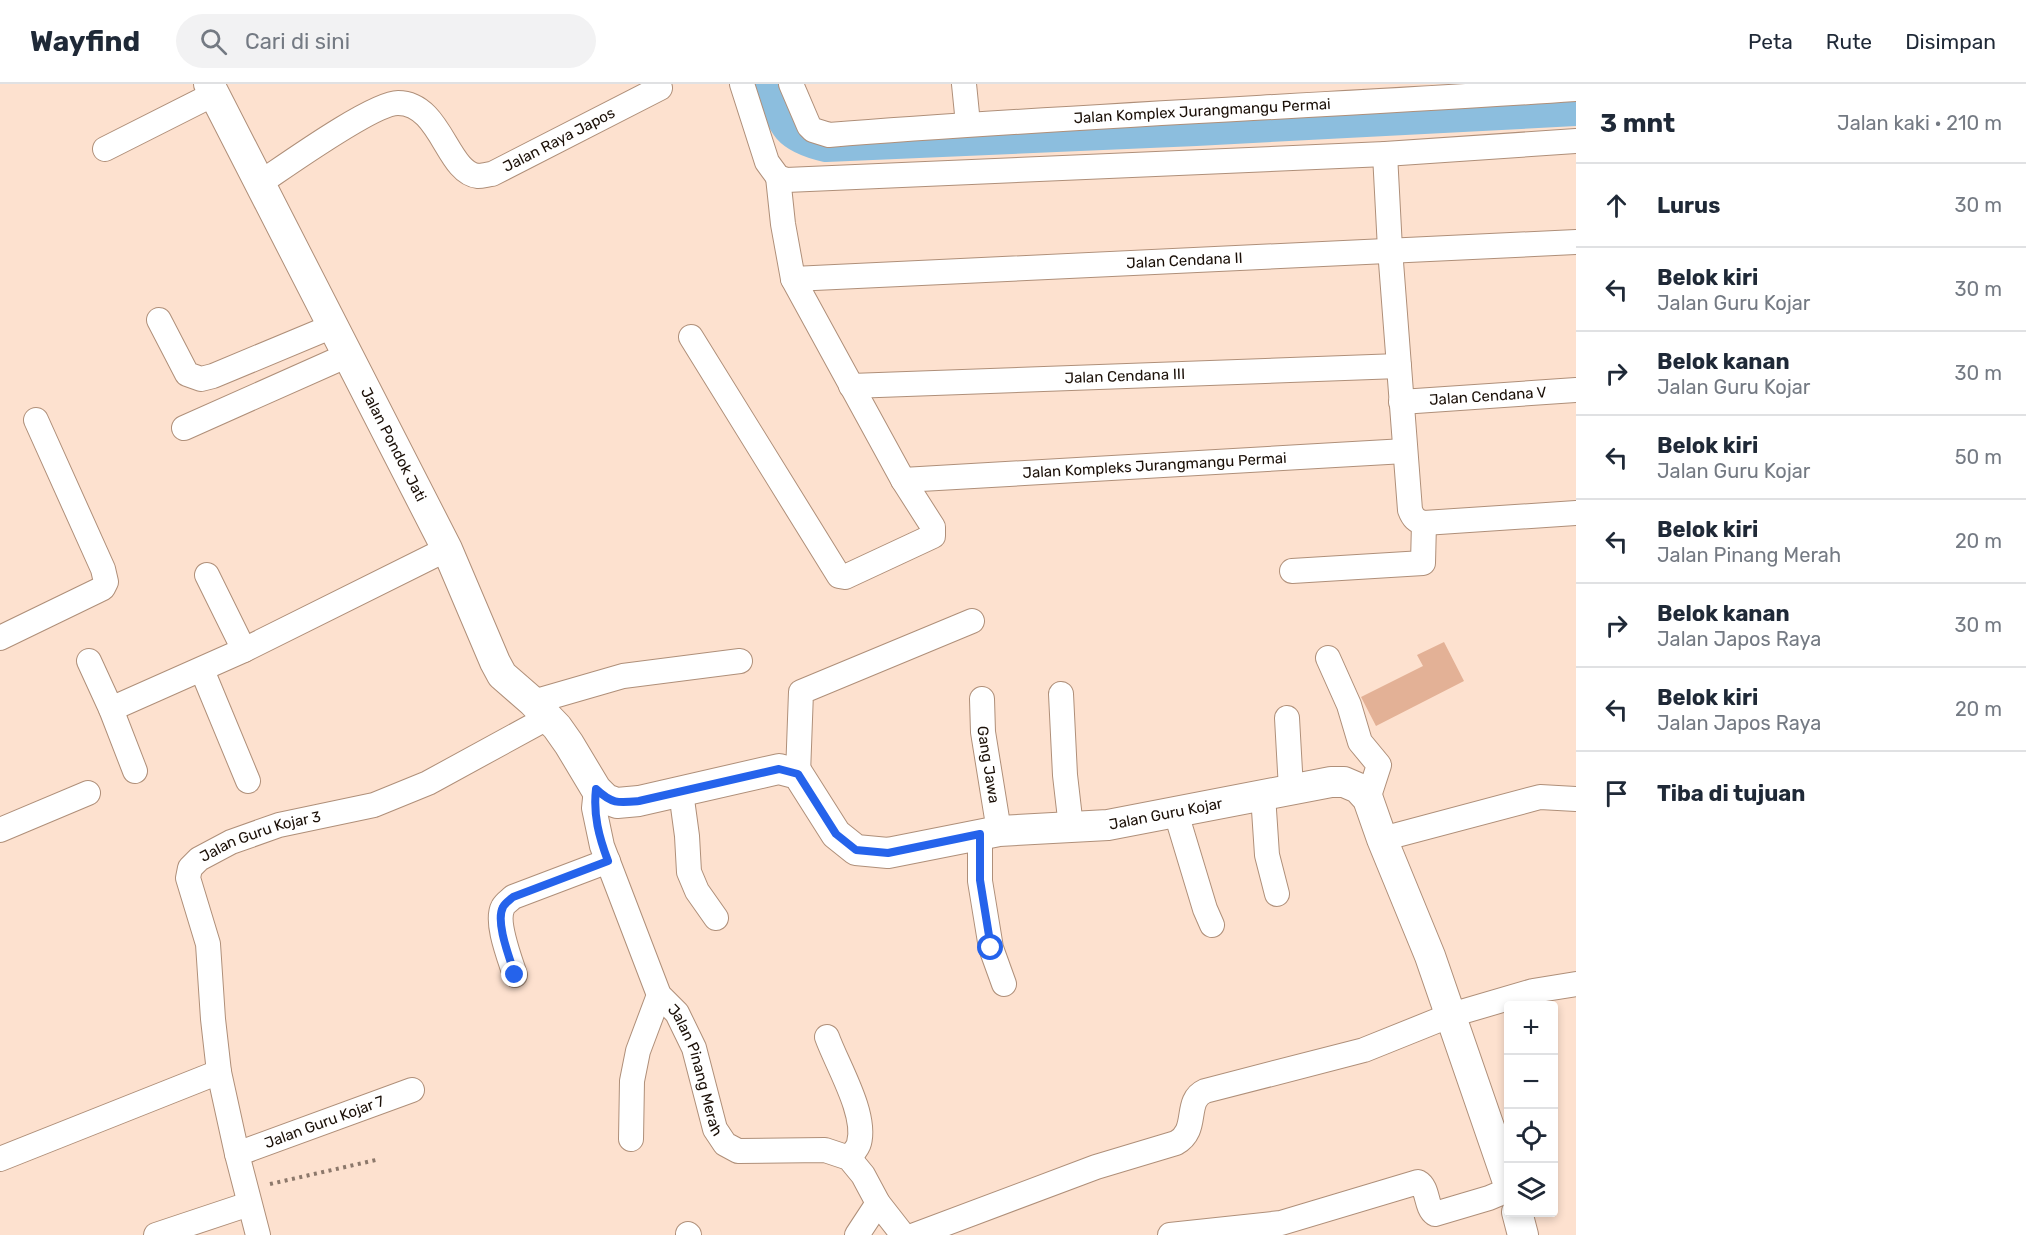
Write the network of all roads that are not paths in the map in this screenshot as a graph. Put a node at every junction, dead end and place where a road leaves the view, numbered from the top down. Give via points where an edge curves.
1 (742, 84) edge
2 (791, 84) edge
3 (964, 84) edge
4 (660, 88) dead end
5 (212, 89) edge
6 (1576, 89) edge
7 (1413, 92) edge
8 (968, 124) junction
9 (1576, 141) edge
10 (105, 149) dead end
11 (1385, 154) junction
12 (778, 177) junction
13 (260, 183) junction
14 (1576, 242) edge
15 (1390, 249) junction
16 (793, 279) junction
17 (159, 320) dead end
18 (333, 326) junction
19 (691, 337) dead end
20 (348, 355) junction
21 (1399, 366) junction
22 (851, 386) junction
23 (1576, 390) edge
24 (1401, 402) junction
25 (36, 420) dead end
26 (184, 428) dead end
27 (1405, 451) junction
28 (903, 480) junction
29 (1576, 513) edge
30 (1424, 523) junction
31 (447, 549) junction
32 (1292, 571) dead end
33 (207, 575) dead end
34 (972, 621) dead end
35 (0, 638) edge
36 (244, 650) junction
37 (1328, 658) dead end
38 (88, 661) dead end
39 (740, 662) dead end
40 (202, 670) junction
41 (1061, 694) dead end
42 (982, 699) dead end
43 (111, 709) junction
44 (540, 710) junction
45 (1287, 718) dead end
46 (135, 771) dead end
47 (798, 774) junction
48 (248, 781) dead end
49 (596, 789) junction
50 (681, 792) junction
51 (1277, 792) junction
52 (88, 793) dead end
53 (1368, 799) junction
54 (1576, 799) edge
55 (1176, 813) junction
56 (1071, 827) junction
57 (0, 830) edge
58 (989, 832) junction
59 (1382, 839) junction
60 (608, 861) junction
61 (1277, 894) dead end
62 (716, 918) dead end
63 (1212, 925) dead end
64 (515, 975) dead end
65 (1004, 984) dead end
66 (1576, 984) edge
67 (659, 995) junction
68 (1451, 1015) junction
69 (827, 1037) dead end
70 (219, 1072) junction
71 (412, 1090) dead end
72 (631, 1139) dead end
73 (237, 1154) junction
74 (849, 1158) junction
75 (0, 1159) edge
76 (1504, 1168) edge
77 (1504, 1192) edge
78 (248, 1197) junction
79 (878, 1203) junction
80 (1518, 1217) edge
81 (1226, 1232) edge
82 (156, 1235) edge
83 (258, 1235) edge
84 (857, 1235) edge
85 (903, 1235) edge
86 (915, 1235) edge
87 (1170, 1235) edge
88 (1523, 1235) edge

1 - 12 street via 767,162
2 - 8 street, Jalan Komplex Jurangmangu Permai via 809,126 829,135
3 - 8 street
4 - 13 street, Jalan Raya Japos via 492,174 477,176 464,170 417,106 396,102 332,135
5 - 10 street
5 - 13 street, Jalan Pondok Jati
6 - 7 street, Jalan Komplex Jurangmangu Permai
7 - 8 street, Jalan Komplex Jurangmangu Permai
9 - 11 street
11 - 12 street via 806,180
11 - 15 street
12 - 16 street
13 - 18 street, Jalan Pondok Jati
14 - 15 street, Jalan Cendana II
15 - 16 street, Jalan Cendana II
15 - 21 street
16 - 22 street
17 - 18 street via 188,374 201,379
18 - 20 street, Jalan Pondok Jati
19 - 28 street via 839,576 845,578 933,536 933,527
20 - 26 street
20 - 31 street, Jalan Pondok Jati
21 - 22 street, Jalan Cendana III
21 - 24 street
22 - 28 street
23 - 24 street, Jalan Cendana V
24 - 27 street
25 - 35 street via 106,582 103,588
27 - 28 street, Jalan Kompleks Jurangmangu Permai
27 - 30 street via 1410,510 1417,522
29 - 30 street
30 - 32 street via 1423,563
31 - 36 street
31 - 44 street, Jalan Pondok Jati via 495,662 510,683
33 - 36 street
34 - 47 street via 801,692
36 - 40 street
37 - 53 street via 1360,742 1379,765
38 - 43 street
39 - 44 street via 623,676
40 - 43 street
40 - 48 street
41 - 56 street
42 - 58 street, Gang Jawa
43 - 46 street
44 - 49 street, Jalan Pondok Jati via 570,744
44 - 70 street, Jalan Guru Kojar 3 via 428,783 374,805 279,825 231,842 190,868 188,878 208,944
45 - 51 street
47 - 50 street via 779,769
47 - 58 street, Jalan Guru Kojar via 836,834 856,850 888,853
49 - 50 street via 617,803
49 - 60 street, Jalan Pinang Merah via 597,828
50 - 62 street via 689,872
51 - 53 street, Jalan Guru Kojar via 1344,782 1358,788
51 - 55 street, Jalan Guru Kojar
51 - 61 street via 1267,855
52 - 57 street
53 - 59 street
54 - 59 street via 1540,798
55 - 56 street, Jalan Guru Kojar
55 - 63 street
56 - 58 street, Jalan Guru Kojar
58 - 65 street, Gang Jawa via 980,880 991,948
59 - 68 street
60 - 64 street via 513,897 503,905 504,938
60 - 67 street, Jalan Pinang Merah
66 - 68 street via 1533,991
67 - 72 street via 638,1051 632,1082
67 - 74 street, Jalan Pinang Merah via 677,1013 694,1048 715,1129 725,1144 738,1152 825,1150
68 - 76 street
68 - 86 street via 1364,1050 1205,1091 1196,1098 1190,1129 1176,1143 1096,1167
69 - 74 street via 860,1117 859,1143
70 - 73 street, Jalan Guru Kojar 3
70 - 75 street
71 - 73 street, Jalan Guru Kojar 7
73 - 78 street, Jalan Guru Kojar 3
74 - 79 street
77 - 81 street via 1435,1214 1424,1185 1418,1182 1281,1223
78 - 82 street
78 - 83 street, Jalan Guru Kojar 3
79 - 84 street
79 - 85 street
80 - 88 street
81 - 87 street

